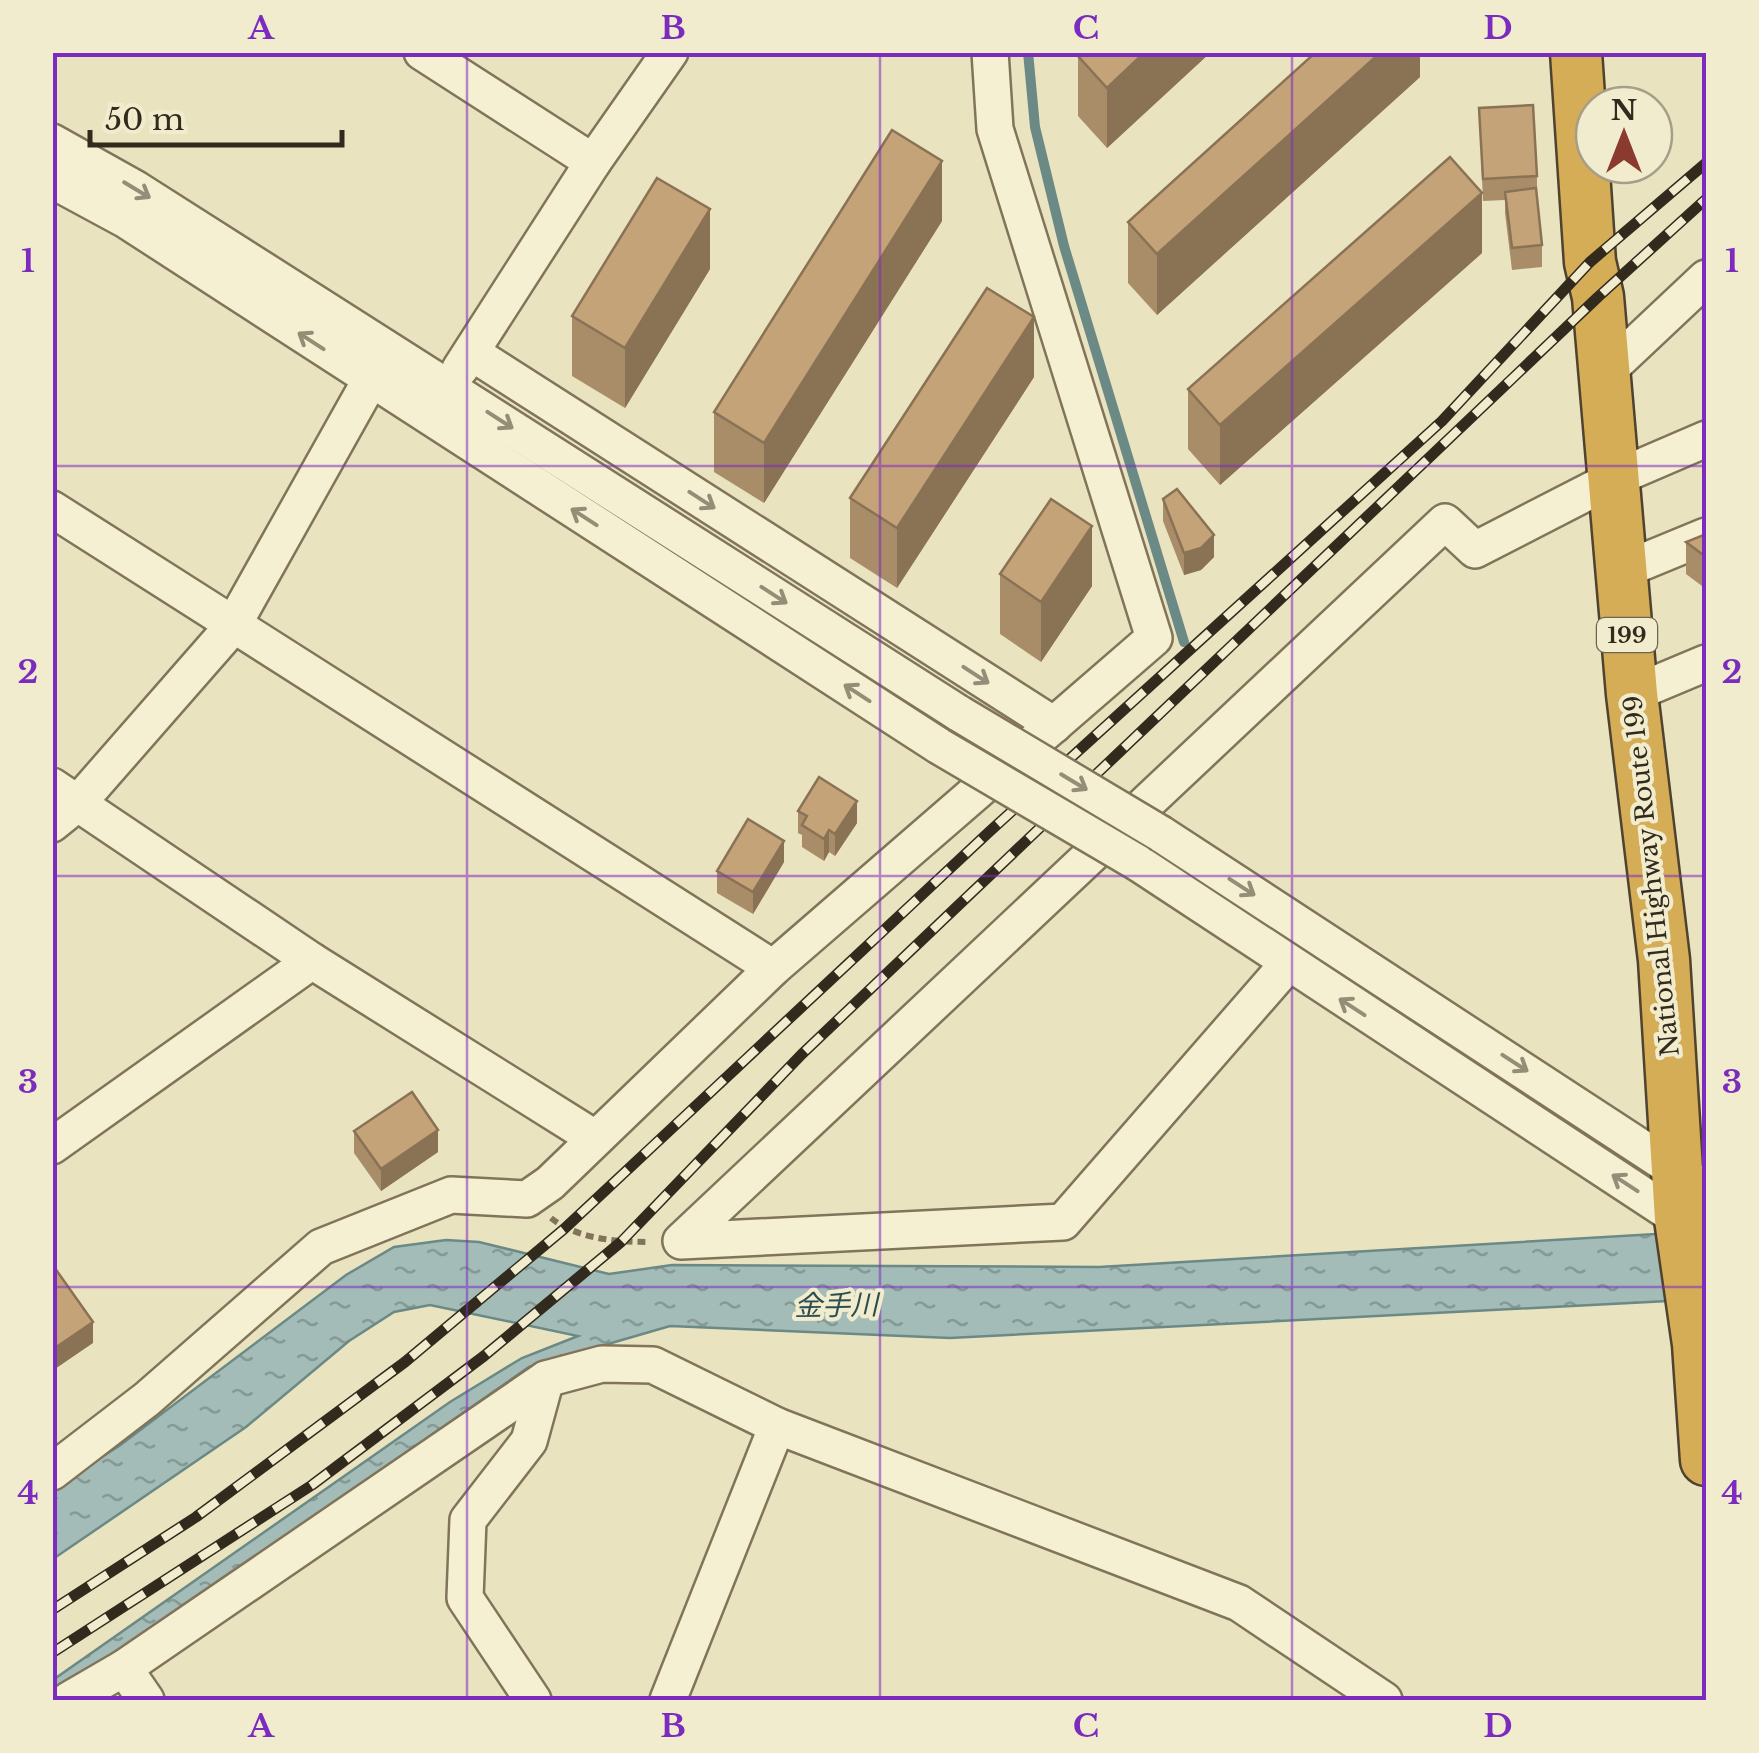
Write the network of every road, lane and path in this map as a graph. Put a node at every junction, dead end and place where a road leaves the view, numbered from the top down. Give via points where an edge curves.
1 (422, 52) edge
2 (670, 52) edge
3 (990, 52) edge
4 (1576, 52) edge
5 (52, 142) edge
6 (592, 162) junction
7 (52, 180) edge
8 (1706, 278) edge
9 (387, 349) junction
10 (472, 353) junction
11 (1604, 374) junction
12 (372, 382) junction
13 (447, 386) junction
14 (1706, 439) edge
15 (1613, 478) junction
16 (52, 509) edge
17 (1706, 536) edge
18 (1621, 571) junction
19 (232, 627) junction
20 (1706, 663) edge
21 (1632, 694) junction
22 (1054, 725) junction
23 (61, 804) edge
24 (312, 961) junction
25 (1288, 965) junction
26 (773, 968) junction
27 (593, 1137) junction
28 (52, 1146) edge
29 (527, 1199) junction
30 (1693, 1203) edge
31 (681, 1241) junction
32 (546, 1379) junction
33 (777, 1426) junction
34 (1706, 1460) edge
35 (52, 1472) edge
36 (124, 1668) junction
37 (69, 1700) edge
38 (146, 1700) edge
39 (533, 1700) edge
40 (668, 1700) edge
41 (1384, 1700) edge

1 - 6 street
2 - 6 street
3 - 22 street via 994,128 1154,638
4 - 11 highway, National Highway Route 199 / 199
5 -> 9 street
6 - 10 street
12 -> 7 street via 126,220
8 - 11 street
9 - 12 street
9 - 13 street
10 - 13 street
10 -> 22 street
11 - 15 highway, National Highway Route 199 / 199
12 - 19 street
25 -> 12 street, bridge
13 -> 30 street, bridge via 1160,834
14 - 15 street
15 - 18 highway, National Highway Route 199 / 199
15 - 31 street via 1475,550 1446,522
16 - 19 street
17 - 18 street
18 - 21 highway, National Highway Route 199 / 199
19 - 23 street
19 - 26 street
20 - 21 street
21 - 30 highway, National Highway Route 199 / 199
22 - 26 street
23 - 24 street
24 - 27 street
24 - 28 street
30 -> 25 street
25 - 31 street via 1062,1222
26 - 27 street
27 - 29 street
29 - 31 path via 564,1229 621,1242
29 - 35 street via 451,1195 321,1247
30 - 34 highway, National Highway Route 199 / 199
32 - 33 street via 602,1364 653,1365
32 - 36 street
32 - 39 street via 529,1441 468,1520 465,1598
33 - 40 street
33 - 41 street via 1239,1603
36 - 37 street
36 - 38 street

